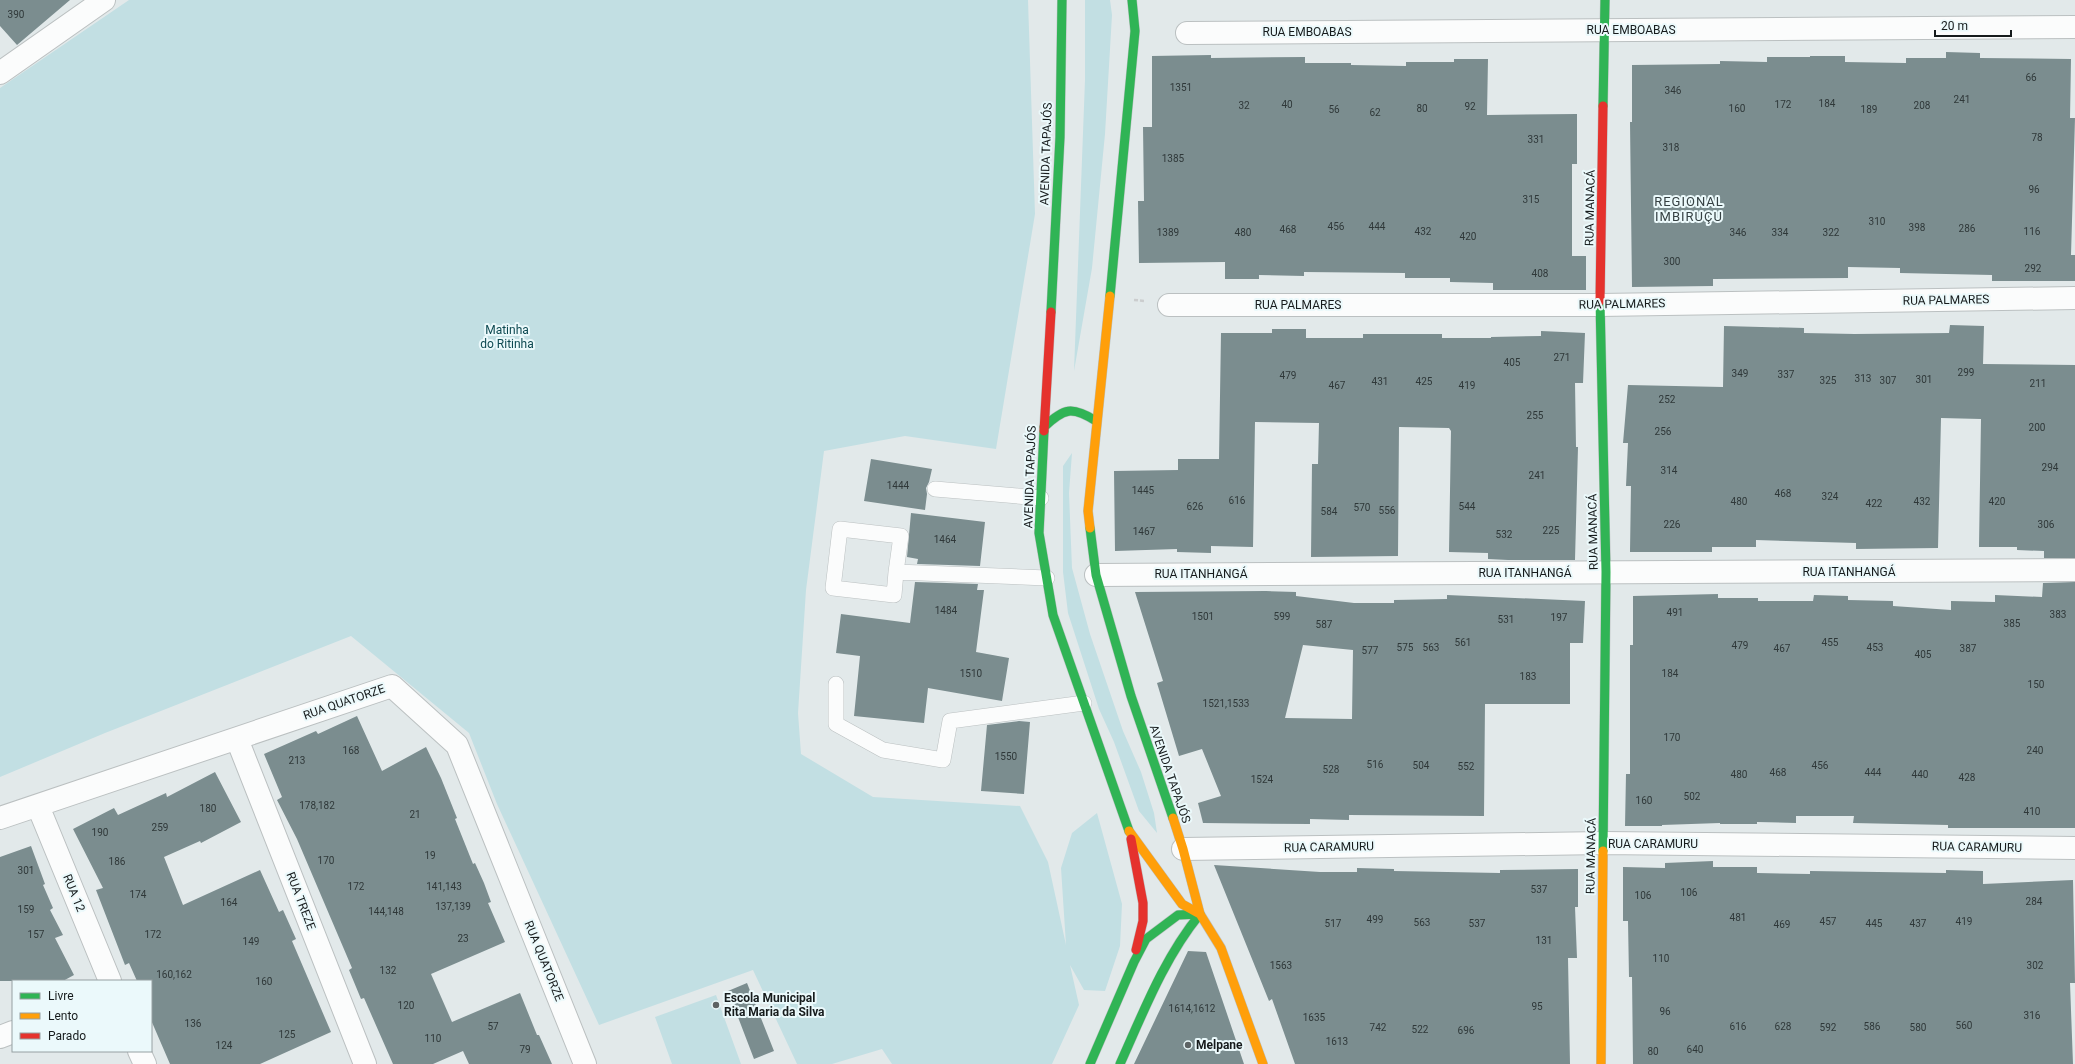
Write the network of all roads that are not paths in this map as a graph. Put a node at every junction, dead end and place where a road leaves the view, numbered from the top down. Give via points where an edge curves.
1 (104, 0) edge
2 (1062, 0) edge
3 (1132, 0) edge
4 (1605, 0) edge
5 (2075, 27) edge
6 (1604, 30) junction
7 (1187, 33) dead end
8 (0, 73) edge
9 (2075, 298) edge
10 (1169, 305) road end
11 (1600, 305) junction
12 (1096, 421) junction
13 (1044, 427) junction
14 (934, 489) dead end
15 (1041, 498) junction
16 (2075, 570) edge
17 (896, 572) junction
18 (1606, 572) junction
19 (1096, 575) junction
20 (1047, 578) junction
21 (836, 684) dead end
22 (1084, 703) junction
23 (237, 739) junction
24 (38, 806) junction
25 (0, 818) edge
26 (1130, 834) junction
27 (1603, 843) junction
28 (2075, 848) edge
29 (1182, 849) junction
30 (1200, 914) junction
31 (1134, 962) junction
32 (110, 980) edge
33 (12, 1032) edge
34 (0, 1037) edge
35 (140, 1052) edge
36 (1121, 1063) edge
37 (145, 1064) edge
38 (364, 1064) edge
39 (585, 1064) edge
40 (1090, 1064) edge
41 (1263, 1064) edge
42 (1601, 1064) edge

1 - 8 street
2 - 13 main road, AVENIDA TAPAJÓS via 1060,137
3 - 12 main road, AVENIDA TAPAJÓS via 1135,31
4 - 6 main road, RUA MANACÁ
5 - 6 street, RUA EMBOABAS
6 - 7 street, RUA EMBOABAS
6 - 11 main road, RUA MANACÁ
9 - 11 street, RUA PALMARES
10 - 11 street, RUA PALMARES
11 - 18 main road, RUA MANACÁ
12 - 13 main road via 1082,412 1066,410
12 - 19 main road, AVENIDA TAPAJÓS via 1088,511
13 - 15 main road, AVENIDA TAPAJÓS
14 - 15 lane
15 - 20 main road, AVENIDA TAPAJÓS via 1039,533
16 - 18 street, RUA ITANHANGÁ
17 - 17 lane via 901,536 840,529 833,588 894,595
17 - 20 lane
18 - 19 street, RUA ITANHANGÁ
18 - 27 main road, RUA MANACÁ
19 - 29 main road, AVENIDA TAPAJÓS via 1131,696
20 - 22 main road, AVENIDA TAPAJÓS via 1052,615
21 - 22 lane via 836,724 883,750 943,760 950,721
22 - 26 main road, AVENIDA TAPAJÓS
23 - 24 street, RUA QUATORZE
23 - 38 street, RUA TREZE
23 - 39 street, RUA QUATORZE via 392,686 457,745
24 - 25 street, RUA QUATORZE
24 - 32 street, RUA 12
26 - 30 main road, AVENIDA TAPAJÓS via 1182,904
26 - 31 main road via 1143,909 1143,921
27 - 28 street, RUA CARAMURU
27 - 29 street, RUA CARAMURU
27 - 42 main road, RUA MANACÁ
29 - 30 main road, AVENIDA TAPAJÓS
30 - 31 main road via 1178,915 1146,939
30 - 36 main road via 1182,936 1154,988
30 - 41 main road, AVENIDA TAPAJÓS via 1221,948
31 - 40 main road
33 - 34 street
35 - 37 street

